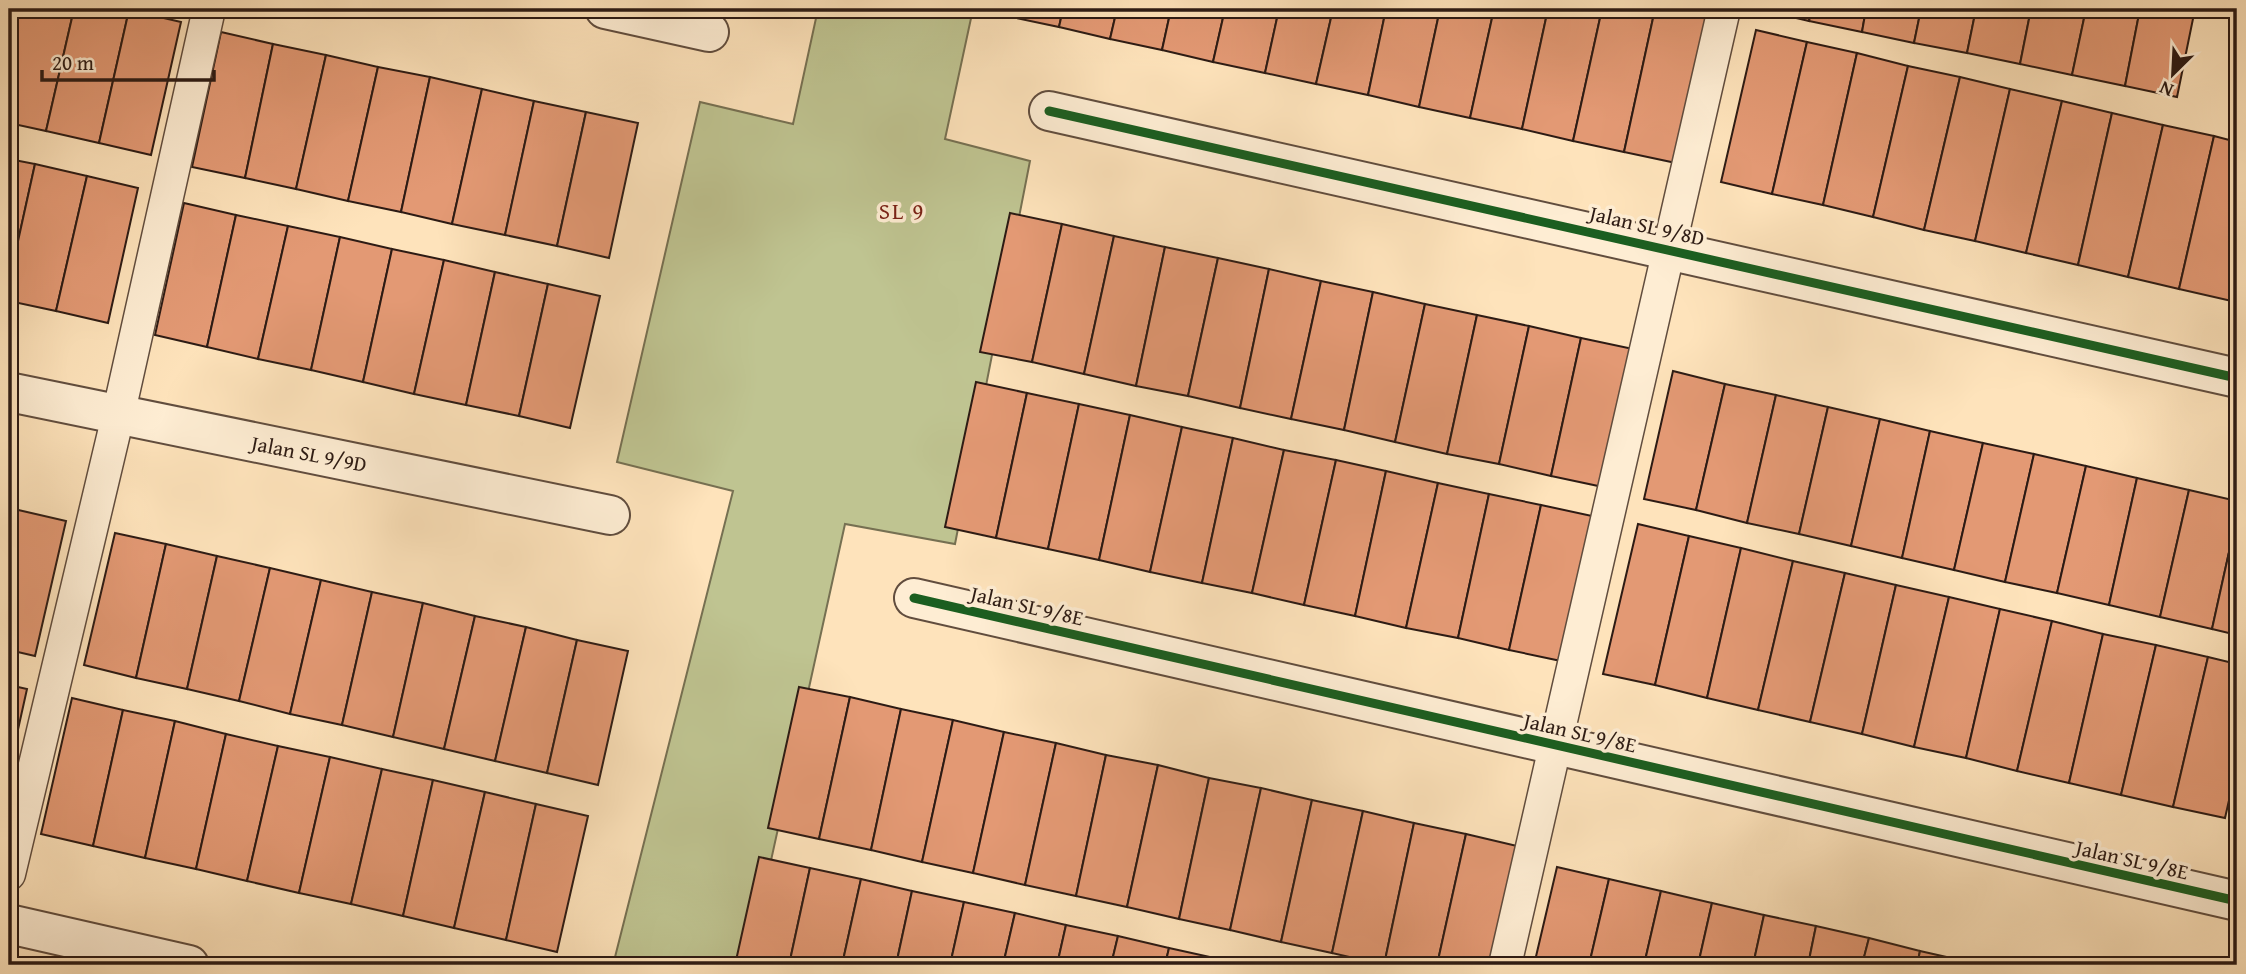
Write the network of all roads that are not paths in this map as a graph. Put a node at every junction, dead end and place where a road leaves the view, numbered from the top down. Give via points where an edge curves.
1 (209, 9) edge
2 (605, 9) edge
3 (1724, 9) edge
4 (709, 32) dead end
5 (1049, 111) dead end
6 (1669, 249) junction
7 (2237, 378) edge
8 (9, 392) edge
9 (118, 416) junction
10 (610, 515) dead end
11 (914, 598) dead end
12 (1557, 745) junction
13 (9, 874) edge
14 (2237, 901) edge
15 (9, 924) edge
16 (189, 965) edge
17 (1505, 965) edge

1 - 9 lane
2 - 4 street
3 - 6 lane
5 - 6 street, Jalan SL 9/8D
6 - 7 street, Jalan SL 9/8D
6 - 12 lane
8 - 9 street, Jalan SL 9/9D
9 - 10 street, Jalan SL 9/9D
9 - 13 lane
11 - 12 street, Jalan SL 9/8E
12 - 14 street, Jalan SL 9/8E
12 - 17 lane
15 - 16 street

